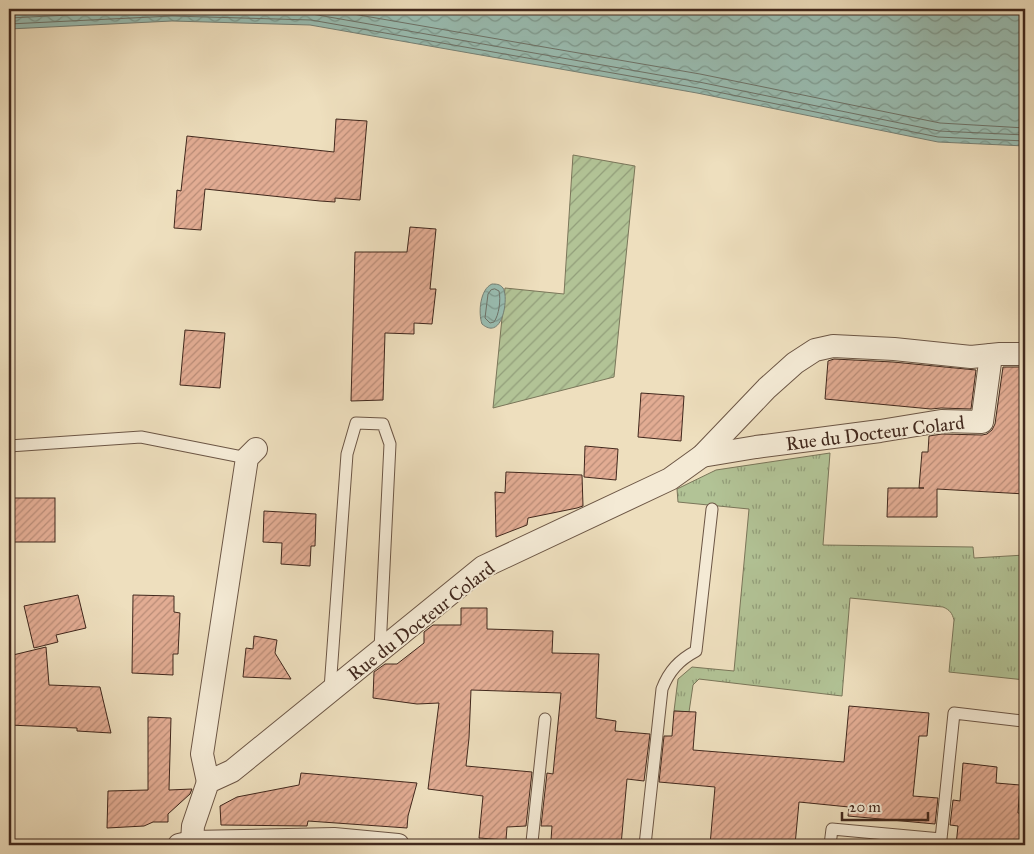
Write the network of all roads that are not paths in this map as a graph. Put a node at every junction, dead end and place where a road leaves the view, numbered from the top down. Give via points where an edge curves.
1 (1025, 354) edge
2 (991, 355) junction
3 (9, 446) edge
4 (251, 453) joint
5 (702, 456) junction
6 (712, 509) dead end
7 (380, 651) junction
8 (330, 691) junction
9 (544, 719) dead end
10 (1023, 720) dead end
11 (208, 782) junction
12 (186, 844) edge
13 (398, 845) edge
14 (533, 845) edge
15 (645, 845) edge
16 (830, 845) edge

1 - 2 street, Rue du Docteur Colard
2 - 5 street, Rue du Docteur Colard via 971,357 833,346 815,350 767,388
2 - 5 street, Rue du Docteur Colard via 982,422 941,421
3 - 4 lane via 141,437
4 - 11 street via 202,754
5 - 7 street, Rue du Docteur Colard via 670,480 483,567
6 - 15 lane via 696,650 676,665 662,689
7 - 8 street, Rue du Docteur Colard
7 - 8 lane via 390,444 383,424 356,423 347,454
8 - 11 street, Rue du Docteur Colard via 232,771
9 - 14 lane
10 - 16 lane via 954,713 941,839 832,829
11 - 12 street
12 - 13 street via 334,839

